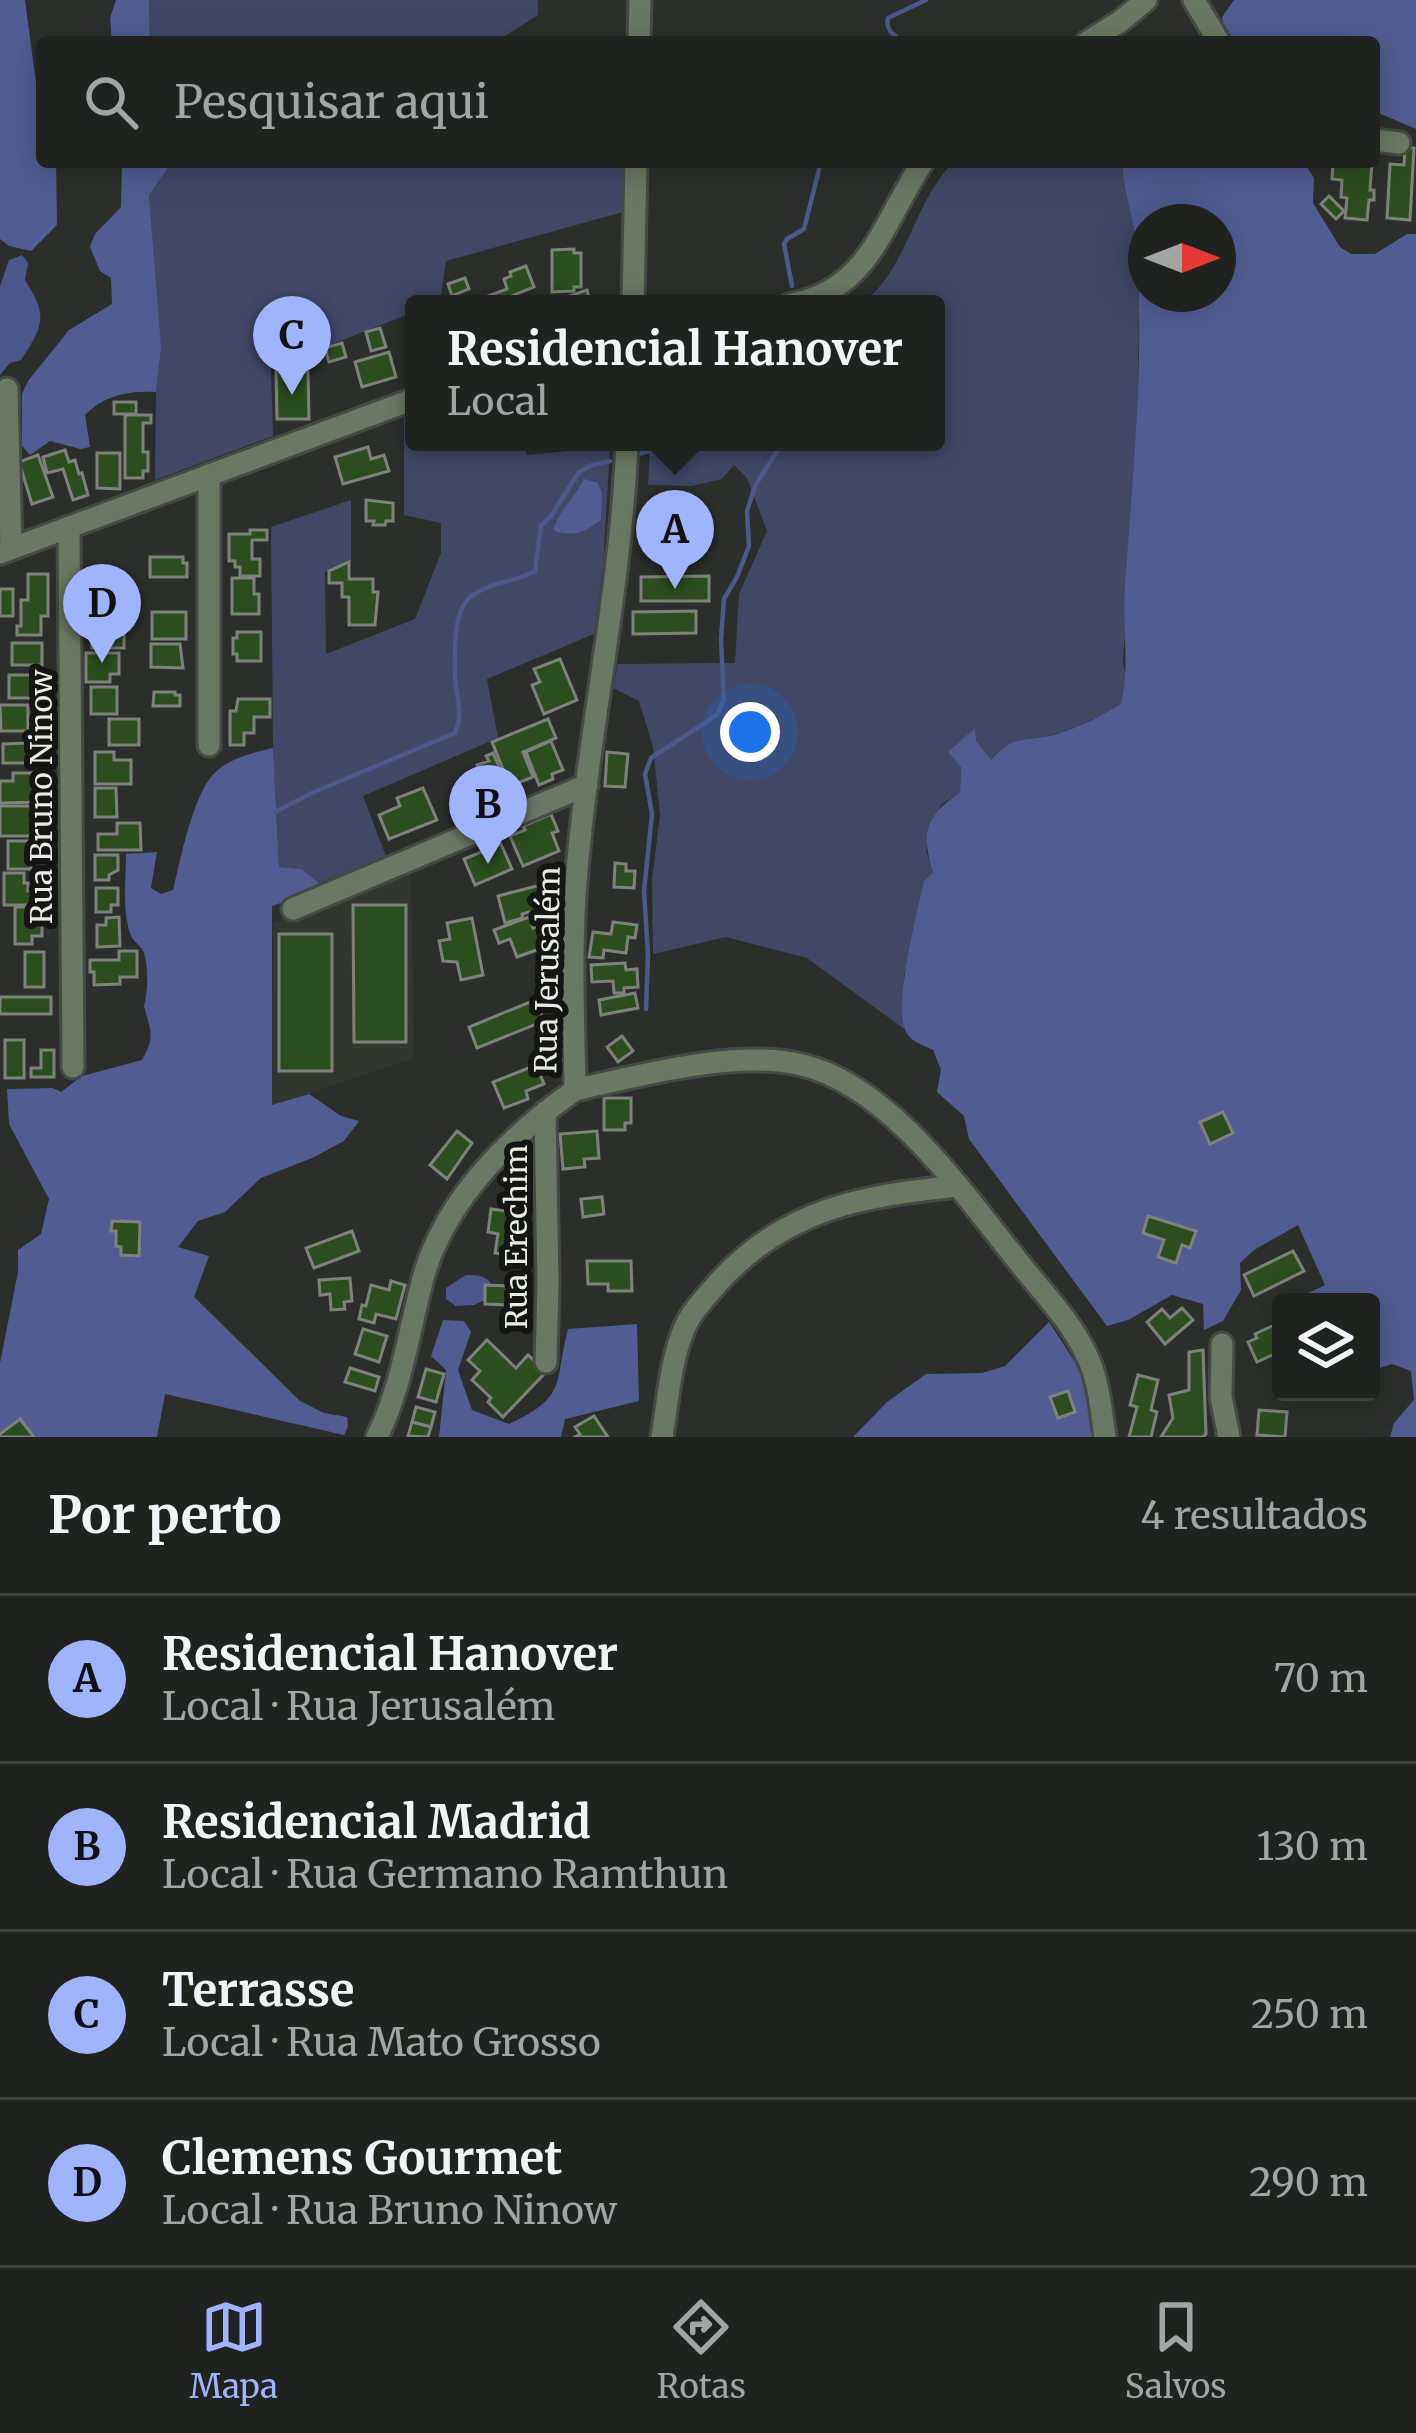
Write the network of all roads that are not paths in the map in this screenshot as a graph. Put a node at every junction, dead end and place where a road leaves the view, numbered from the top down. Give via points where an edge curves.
1 (640, 0) edge
2 (1146, 0) edge
3 (1194, 0) edge
4 (639, 36) edge
5 (1095, 36) edge
6 (1215, 36) edge
7 (1380, 141) edge
8 (1400, 143) dead end
9 (636, 168) edge
10 (920, 168) edge
11 (633, 295) edge
12 (824, 295) edge
13 (7, 389) dead end
14 (405, 402) edge
15 (626, 451) edge
16 (209, 475) junction
17 (69, 527) junction
18 (5, 550) edge
19 (208, 745) dead end
20 (587, 785) junction
21 (293, 909) dead end
22 (73, 1067) dead end
23 (575, 1090) junction
24 (545, 1112) junction
25 (958, 1186) junction
26 (1222, 1343) dead end
27 (546, 1361) dead end
28 (377, 1437) edge
29 (662, 1437) edge
30 (1105, 1437) edge
31 (1229, 1437) edge

1 - 4 street
2 - 5 street
3 - 6 street
7 - 8 street
9 - 11 street
10 - 12 street via 854,276
13 - 18 street
14 - 16 street
15 - 20 street, Rua Jerusalém
16 - 17 street
16 - 19 street
17 - 18 street
17 - 22 street, Rua Bruno Ninow
20 - 21 street
20 - 23 street, Rua Jerusalém via 573,930
23 - 24 street, Rua Jerusalém
23 - 25 street via 724,1063 805,1065 884,1111
24 - 27 street, Rua Erechim
24 - 28 street, Rua Jerusalém via 484,1171 434,1244
25 - 29 street via 833,1206 752,1250 686,1322
25 - 30 street via 1076,1333 1092,1366
26 - 31 street

